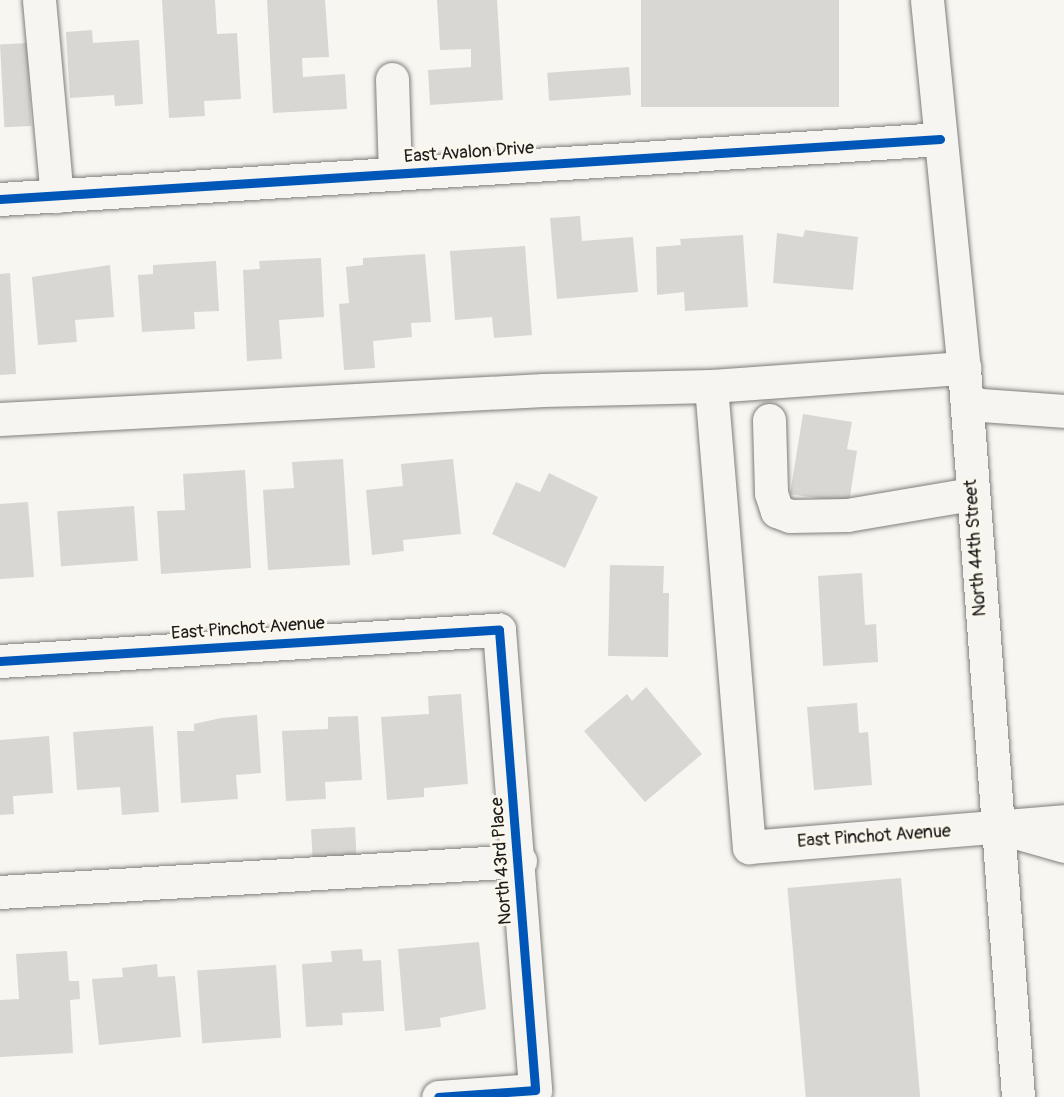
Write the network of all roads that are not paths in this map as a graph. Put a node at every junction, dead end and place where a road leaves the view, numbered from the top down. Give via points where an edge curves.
1 (39, 0) edge
2 (927, 0) edge
3 (392, 79) dead end
4 (940, 139) junction
5 (396, 174) junction
6 (57, 196) junction
7 (0, 200) edge
8 (964, 368) junction
9 (711, 386) junction
10 (966, 404) junction
11 (1064, 411) edge
12 (0, 419) edge
13 (769, 420) dead end
14 (971, 494) junction
15 (499, 630) joint
16 (0, 661) edge
17 (1064, 821) edge
18 (999, 827) junction
19 (1064, 846) edge
20 (520, 861) junction
21 (0, 892) edge
22 (438, 1097) edge
23 (1018, 1097) edge

1 - 6 street
2 - 4 street, North 44th Street
3 - 5 street
4 - 5 street, East Avalon Drive
4 - 8 street, North 44th Street
5 - 6 street, East Avalon Drive
6 - 7 street, East Avalon Drive
8 - 9 street
8 - 10 street, North 44th Street
9 - 12 street via 543,390
9 - 18 street, East Pinchot Avenue via 749,847
10 - 11 street
10 - 14 street, North 44th Street
13 - 14 street via 771,493 777,511 790,516 847,515
14 - 18 street, North 44th Street
15 - 16 street, East Pinchot Avenue
15 - 20 street, North 43rd Place
17 - 18 street, East Pinchot Avenue
18 - 19 street, East Pinchot Avenue
18 - 23 street, North 44th Street
20 - 21 street
20 - 22 street, North 43rd Place via 535,1090

